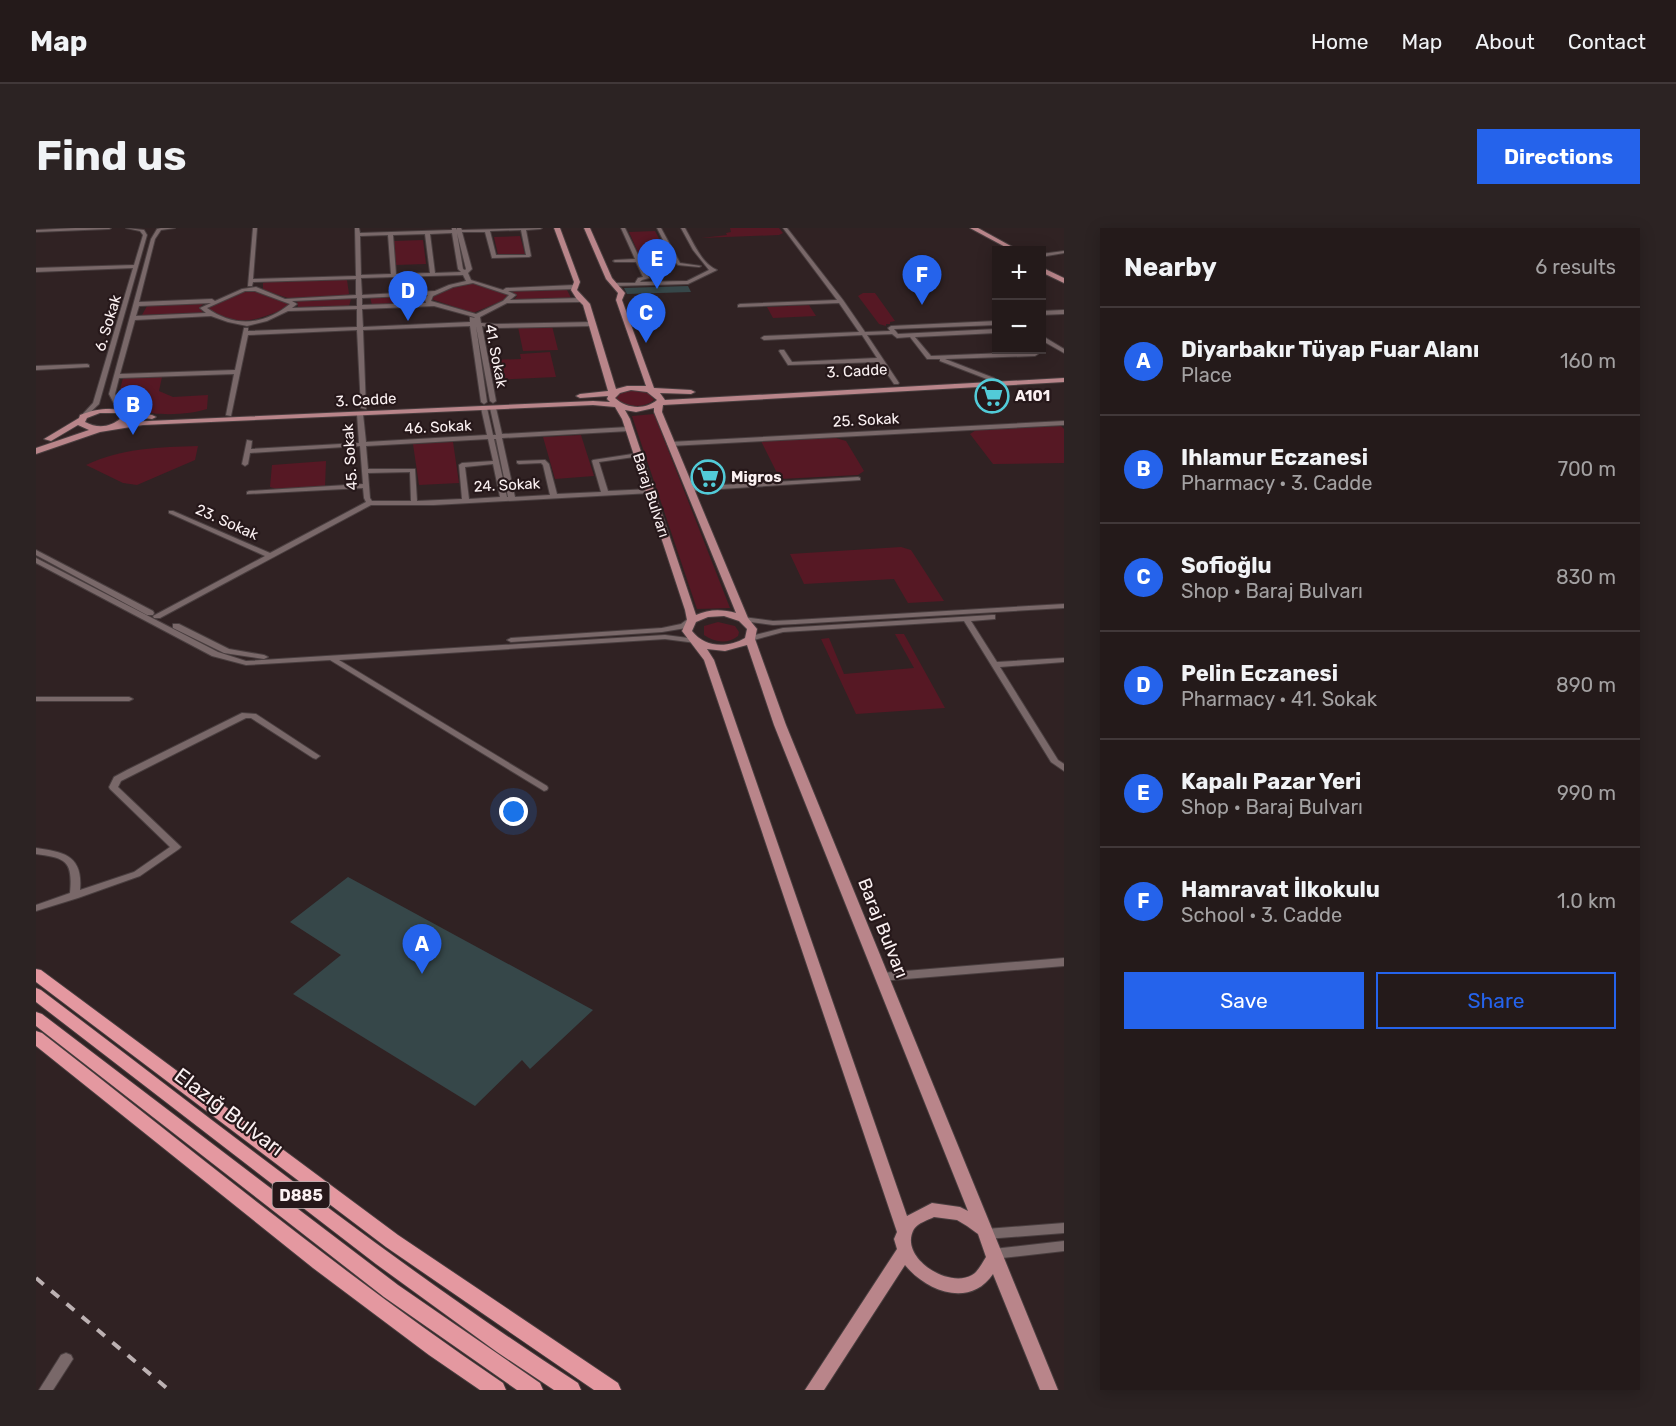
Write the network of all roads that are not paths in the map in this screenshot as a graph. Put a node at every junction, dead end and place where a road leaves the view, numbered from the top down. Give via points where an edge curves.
1 (53, 228) edge
2 (109, 228) edge
3 (128, 228) edge
4 (172, 228) edge
5 (255, 228) edge
6 (540, 228) edge
7 (557, 228) edge
8 (587, 228) edge
9 (623, 228) edge
10 (659, 228) edge
11 (683, 228) edge
12 (688, 228) edge
13 (784, 228) edge
14 (967, 228) edge
15 (973, 228) edge
16 (162, 229) edge
17 (457, 229) edge
18 (523, 229) edge
19 (36, 230) edge
20 (139, 230) edge
21 (487, 230) junction
22 (357, 231) edge
23 (427, 232) junction
24 (390, 233) junction
25 (1001, 246) edge
26 (1007, 246) edge
27 (1064, 252) edge
28 (1046, 255) edge
29 (675, 259) junction
30 (615, 261) dead end
31 (637, 261) junction
32 (136, 266) junction
33 (699, 266) dead end
34 (36, 270) edge
35 (714, 270) junction
36 (1046, 270) edge
37 (465, 273) junction
38 (434, 274) junction
39 (394, 275) junction
40 (359, 277) junction
41 (1064, 279) edge
42 (250, 280) junction
43 (469, 281) junction
44 (636, 284) junction
45 (615, 285) junction
46 (575, 287) junction
47 (249, 290) junction
48 (502, 290) junction
49 (435, 293) junction
50 (360, 296) junction
51 (287, 300) junction
52 (581, 300) junction
53 (215, 301) junction
54 (505, 302) junction
55 (841, 302) junction
56 (138, 304) junction
57 (435, 304) junction
58 (740, 306) dead end
59 (360, 307) junction
60 (286, 310) junction
61 (1064, 312) edge
62 (1046, 313) edge
63 (214, 314) junction
64 (475, 316) junction
65 (134, 318) junction
66 (992, 323) edge
67 (247, 324) junction
68 (476, 324) junction
69 (593, 324) junction
70 (359, 328) junction
71 (992, 331) edge
72 (893, 332) junction
73 (246, 333) junction
74 (862, 333) junction
75 (911, 335) junction
76 (764, 338) dead end
77 (1046, 342) edge
78 (783, 351) dead end
79 (1064, 353) edge
80 (1035, 354) edge
81 (937, 358) junction
82 (880, 360) junction
83 (87, 366) dead end
84 (36, 368) edge
85 (238, 372) junction
86 (117, 376) junction
87 (1064, 378) edge
88 (992, 379) junction
89 (896, 383) junction
90 (651, 390) junction
91 (614, 393) junction
92 (659, 403) junction
93 (489, 405) junction
94 (618, 405) junction
95 (362, 411) junction
96 (122, 413) junction
97 (229, 415) junction
98 (82, 419) junction
99 (1064, 423) edge
100 (115, 426) junction
101 (101, 429) junction
102 (629, 429) junction
103 (494, 437) junction
104 (249, 441) dead end
105 (36, 444) edge
106 (364, 444) junction
107 (670, 444) junction
108 (36, 451) edge
109 (247, 451) junction
110 (639, 455) junction
111 (519, 462) dead end
112 (245, 464) dead end
113 (491, 464) dead end
114 (366, 471) junction
115 (858, 479) dead end
116 (367, 486) junction
117 (689, 489) junction
118 (651, 491) junction
119 (249, 493) dead end
120 (605, 493) junction
121 (554, 496) junction
122 (508, 499) junction
123 (368, 500) junction
124 (466, 501) junction
125 (414, 503) junction
126 (171, 512) dead end
127 (36, 552) edge
128 (271, 556) junction
129 (36, 560) edge
130 (1064, 606) edge
131 (1064, 612) edge
132 (157, 616) junction
133 (966, 618) junction
134 (742, 619) junction
135 (692, 620) junction
136 (750, 639) junction
137 (696, 641) junction
138 (333, 659) junction
139 (1064, 660) edge
140 (995, 665) junction
141 (36, 699) edge
142 (129, 699) dead end
143 (316, 756) dead end
144 (1064, 768) edge
145 (544, 788) dead end
146 (36, 851) edge
147 (75, 896) junction
148 (36, 908) edge
149 (1064, 963) edge
150 (36, 974) edge
151 (881, 977) junction
152 (36, 994) edge
153 (36, 1018) edge
154 (36, 1037) edge
155 (1064, 1228) edge
156 (904, 1230) junction
157 (985, 1232) junction
158 (1064, 1246) edge
159 (904, 1252) junction
160 (994, 1256) junction
161 (66, 1359) dead end
162 (46, 1390) edge
163 (496, 1390) edge
164 (533, 1390) edge
165 (572, 1390) edge
166 (611, 1390) edge
167 (814, 1390) edge
168 (1049, 1390) edge

1 - 19 street
2 - 19 street
3 - 20 street
4 - 16 street
5 - 42 street
6 - 18 street
7 - 46 main road
8 - 45 main road
9 - 31 street
10 - 29 street
11 - 35 street via 694,250
12 - 35 street
13 - 55 street
14 - 25 main road
15 - 26 main road
16 - 20 street
16 - 56 street, 6. Sokak via 153,239
17 - 21 street
17 - 23 street
17 - 37 street via 469,268
18 - 21 street
18 - 21 street via 529,256 494,257
20 - 32 street, 6. Sokak via 145,235
22 - 24 street
22 - 40 street, 45. Sokak
23 - 24 street
23 - 38 street
24 - 39 street
27 - 28 street
29 - 31 street
29 - 33 street via 682,266
30 - 31 street
31 - 44 street via 646,278
32 - 34 street
32 - 98 street, 6. Sokak via 96,404
35 - 44 street via 688,282
36 - 41 main road
37 - 38 street
37 - 43 street
38 - 39 street
39 - 40 street
40 - 42 street
40 - 50 street, 45. Sokak
42 - 47 street
43 - 48 street
43 - 49 street
44 - 45 street
45 - 90 main road via 622,292 619,300
46 - 48 street
46 - 52 main road
47 - 51 street
47 - 53 street
48 - 54 street, 41. Sokak via 513,295
49 - 50 street
49 - 57 street via 428,299
50 - 51 street
50 - 59 street, 45. Sokak
51 - 60 street via 294,304
52 - 54 street
52 - 69 main road
53 - 56 street
53 - 63 street via 203,308
54 - 64 street, 41. Sokak
55 - 58 street
55 - 74 street
56 - 65 street, 6. Sokak
57 - 59 street, 41. Sokak
57 - 64 street, 41. Sokak
59 - 60 street, 41. Sokak
59 - 70 street, 45. Sokak
60 - 67 street, 41. Sokak
61 - 62 street
63 - 65 street
63 - 67 street
64 - 68 street, 41. Sokak
65 - 86 street, 6. Sokak
66 - 72 street via 891,328
67 - 73 street
68 - 69 street
68 - 70 street
68 - 93 street, 41. Sokak
69 - 91 main road
70 - 73 street
70 - 95 street, 45. Sokak
71 - 75 street
72 - 74 street
72 - 75 street via 897,336
73 - 85 street
74 - 76 street
74 - 82 street
75 - 81 street via 928,358
77 - 79 street
78 - 82 street via 790,364
80 - 81 street
81 - 88 street
82 - 89 street
83 - 84 street
85 - 86 street
85 - 97 street
86 - 96 street, 6. Sokak via 112,394
87 - 88 main road, 3. Cadde
87 - 92 main road, 3. Cadde
88 - 89 main road, 3. Cadde
89 - 90 main road, 3. Cadde via 675,393
90 - 91 main road, 3. Cadde via 626,388
90 - 92 main road, Baraj Bulvarı via 660,396
91 - 93 main road, 3. Cadde
91 - 94 main road, Baraj Bulvarı via 611,399
92 - 94 main road, 3. Cadde via 641,409
92 - 107 main road, Baraj Bulvarı via 658,412
93 - 94 main road, 3. Cadde
93 - 95 main road, 3. Cadde
93 - 103 street, 41. Sokak
94 - 102 main road, Baraj Bulvarı
95 - 97 main road, 3. Cadde
95 - 100 main road, 3. Cadde
95 - 106 street, 45. Sokak
96 - 97 main road, 3. Cadde via 160,417
96 - 98 main road, 3. Cadde via 105,410
96 - 100 main road via 126,418
98 - 101 main road via 83,426
98 - 105 main road, 3. Cadde
99 - 107 street, 25. Sokak
100 - 101 main road, 3. Cadde
101 - 108 main road, 3. Cadde
102 - 103 street, 46. Sokak
102 - 110 main road, Baraj Bulvarı
103 - 106 street, 46. Sokak
103 - 122 street, 41. Sokak
104 - 109 street
106 - 109 street, 46. Sokak
106 - 114 street, 45. Sokak
107 - 117 main road, Baraj Bulvarı
109 - 112 street
110 - 118 main road, Baraj Bulvarı
110 - 120 street via 595,461
111 - 121 street via 543,461
113 - 124 street via 462,465
114 - 116 street, 45. Sokak
114 - 125 street via 413,470
115 - 117 street
116 - 119 street
116 - 123 street, 45. Sokak
117 - 134 main road, Baraj Bulvarı
118 - 120 street, 24. Sokak
118 - 135 main road, Baraj Bulvarı
120 - 121 street, 24. Sokak
121 - 122 street, 24. Sokak
122 - 124 street, 24. Sokak
123 - 125 street, 24. Sokak
123 - 128 street
124 - 125 street, 24. Sokak
126 - 128 street, 23. Sokak
127 - 132 street
128 - 132 street
129 - 138 street via 231,660 267,663
130 - 134 street via 773,623
131 - 133 street
132 - 135 street via 227,651 257,657 662,630 683,627
133 - 136 street via 783,630
133 - 140 street
134 - 135 main road via 715,613
134 - 136 main road, Baraj Bulvarı via 752,628
135 - 137 main road, Baraj Bulvarı via 687,631
136 - 137 main road via 726,648
136 - 151 main road, Baraj Bulvarı via 780,725
137 - 138 street via 665,637
137 - 156 main road via 709,660
138 - 145 street
139 - 140 street
140 - 144 street via 1055,762
141 - 142 street
143 - 147 street via 253,716 245,715 117,779 112,787 176,847 137,874
146 - 147 street via 65,856 71,861 77,880
147 - 148 street
149 - 151 street
150 - 166 highway via 392,1241
151 - 157 main road, Baraj Bulvarı
152 - 165 highway, Elazığ Bulvarı / D885 via 383,1258
153 - 164 highway, D885 via 392,1292
154 - 163 highway via 316,1260
155 - 157 street
156 - 157 main road via 910,1221 932,1210 960,1214
156 - 159 main road
157 - 160 main road
158 - 160 street
159 - 160 main road via 920,1273 946,1285 961,1286 984,1277
159 - 167 main road
160 - 168 main road
161 - 162 street

